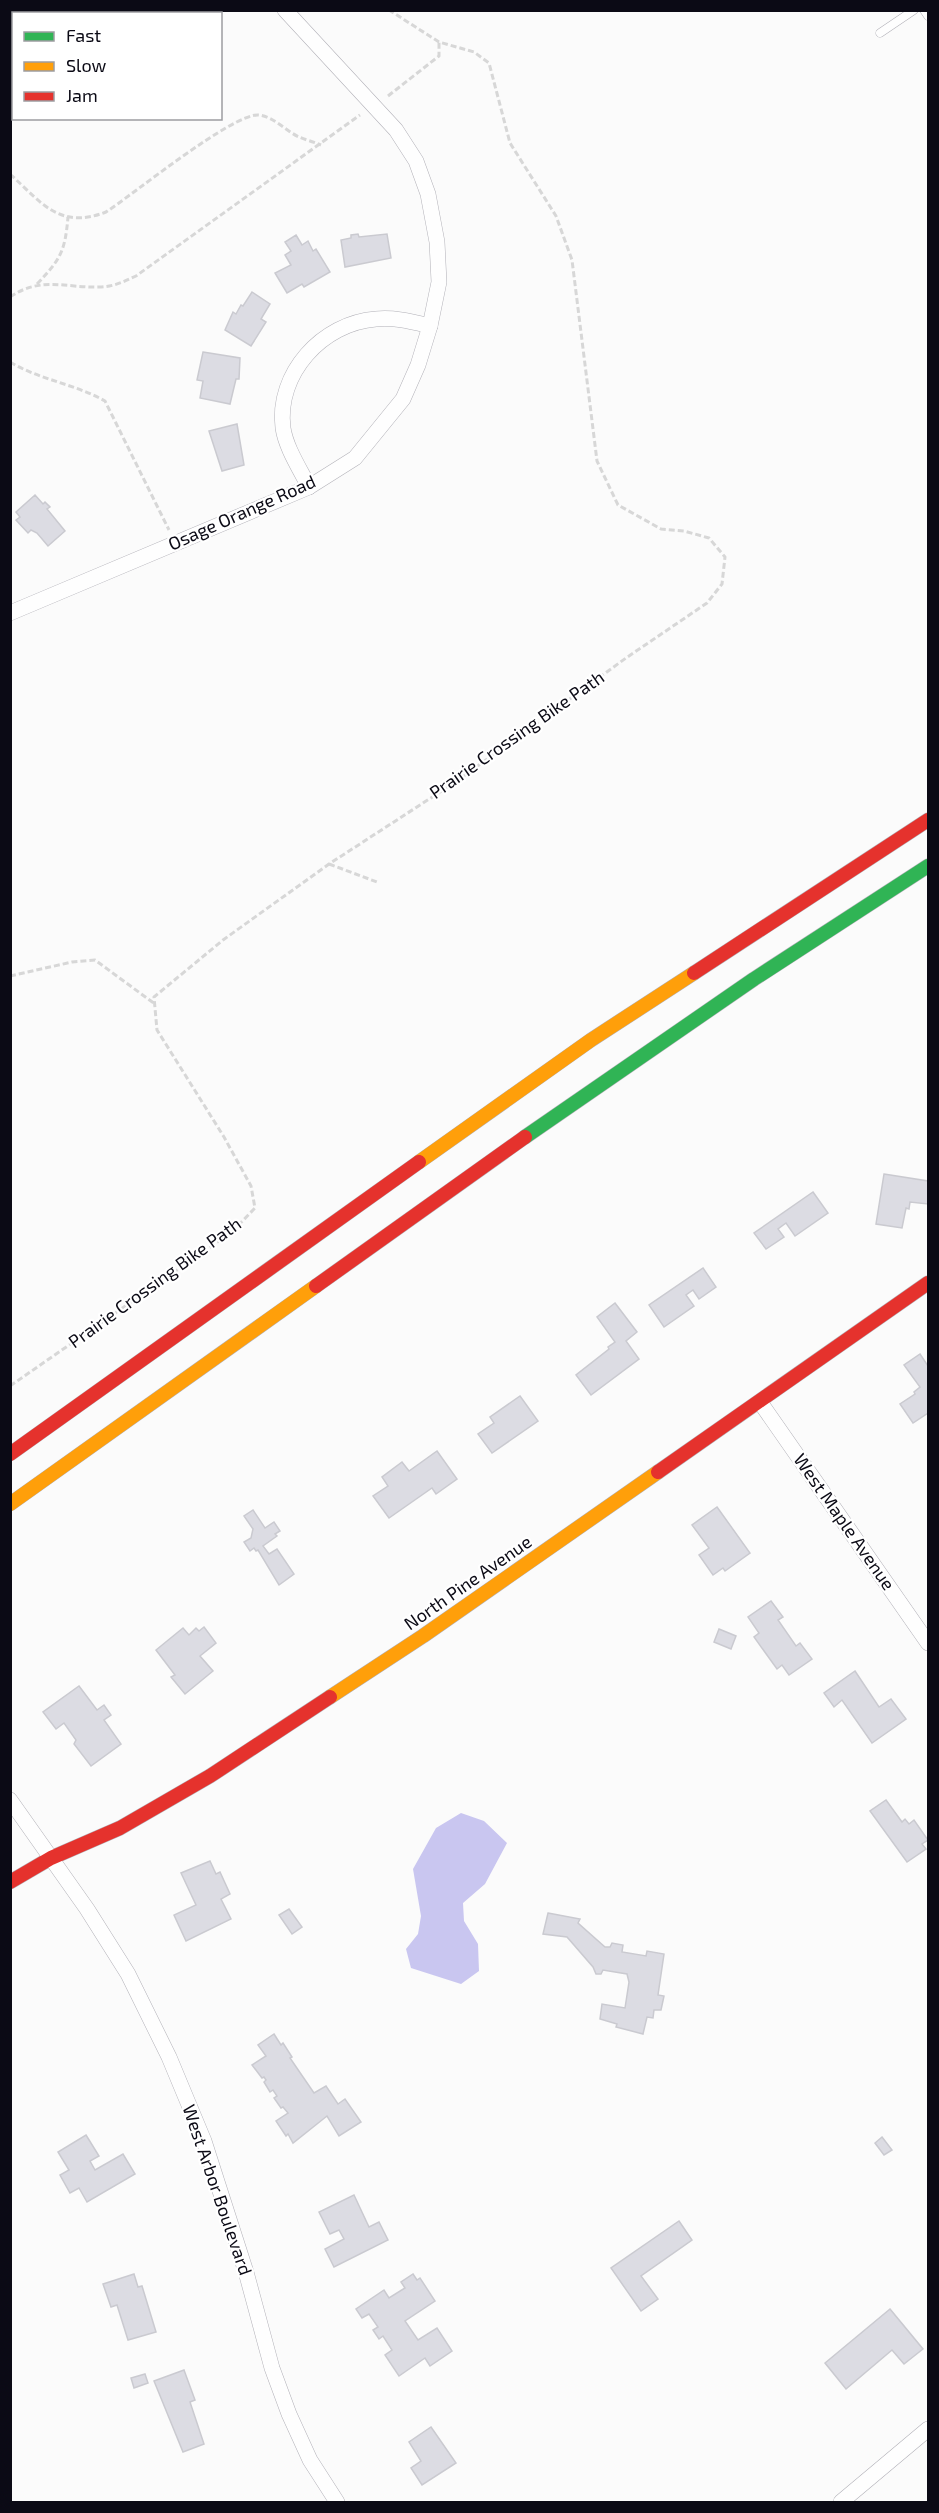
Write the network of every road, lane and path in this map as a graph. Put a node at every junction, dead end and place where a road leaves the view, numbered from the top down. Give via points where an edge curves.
1 (285, 10) edge
2 (389, 10) edge
3 (914, 10) edge
4 (924, 10) edge
5 (928, 16) edge
6 (880, 33) dead end
7 (438, 42) junction
8 (373, 106) junction
9 (321, 145) junction
10 (10, 174) edge
11 (68, 217) junction
12 (37, 285) junction
13 (10, 297) edge
14 (430, 326) junction
15 (10, 362) edge
16 (309, 487) junction
17 (175, 543) junction
18 (13, 607) edge
19 (928, 820) edge
20 (329, 864) junction
21 (928, 866) edge
22 (377, 882) dead end
23 (10, 976) edge
24 (155, 1004) junction
25 (928, 1283) edge
26 (10, 1386) edge
27 (760, 1402) junction
28 (10, 1454) edge
29 (10, 1504) edge
30 (928, 1643) edge
31 (10, 1800) edge
32 (51, 1858) junction
33 (10, 1882) edge
34 (928, 2429) edge
35 (337, 2502) edge
36 (841, 2502) edge

1 - 8 street, Osage Orange Road
2 - 7 path, Prairie Crossing Bike Path
3 - 6 lane
4 - 5 lane
7 - 8 path via 439,56
7 - 20 path, Prairie Crossing Bike Path via 474,52 489,63 510,143 556,216 572,260 597,461 618,505 661,529 709,538 725,557 722,584 707,603 457,781
8 - 9 path
8 - 14 street, Osage Orange Road via 396,130 416,161 428,194 439,282
9 - 11 path via 299,137 269,118 247,117 106,212 91,218
9 - 12 path via 117,285
10 - 11 path via 46,206
11 - 12 path via 62,253
12 - 13 path
14 - 16 street, Osage Orange Road via 398,406 355,458
14 - 16 street via 403,320 353,323 327,336 300,360 282,405 283,430
15 - 17 path via 46,379 85,389 105,401
16 - 17 street, Osage Orange Road
17 - 18 street, Osage Orange Road
19 - 28 main road via 591,1040
20 - 22 path
20 - 24 path, Prairie Crossing Bike Path via 223,940 154,998
21 - 29 main road via 589,1091
23 - 24 path via 95,960
24 - 26 path, Prairie Crossing Bike Path via 157,1030 224,1137 250,1186 255,1208 232,1232
25 - 27 main road, North Pine Avenue
27 - 30 street, West Maple Avenue
27 - 32 main road, North Pine Avenue via 423,1636 210,1776 120,1828
31 - 32 street, West Arbor Boulevard
32 - 33 main road, North Pine Avenue
32 - 35 street, West Arbor Boulevard via 128,1974 169,2057 204,2141 272,2368 310,2460
34 - 36 street

